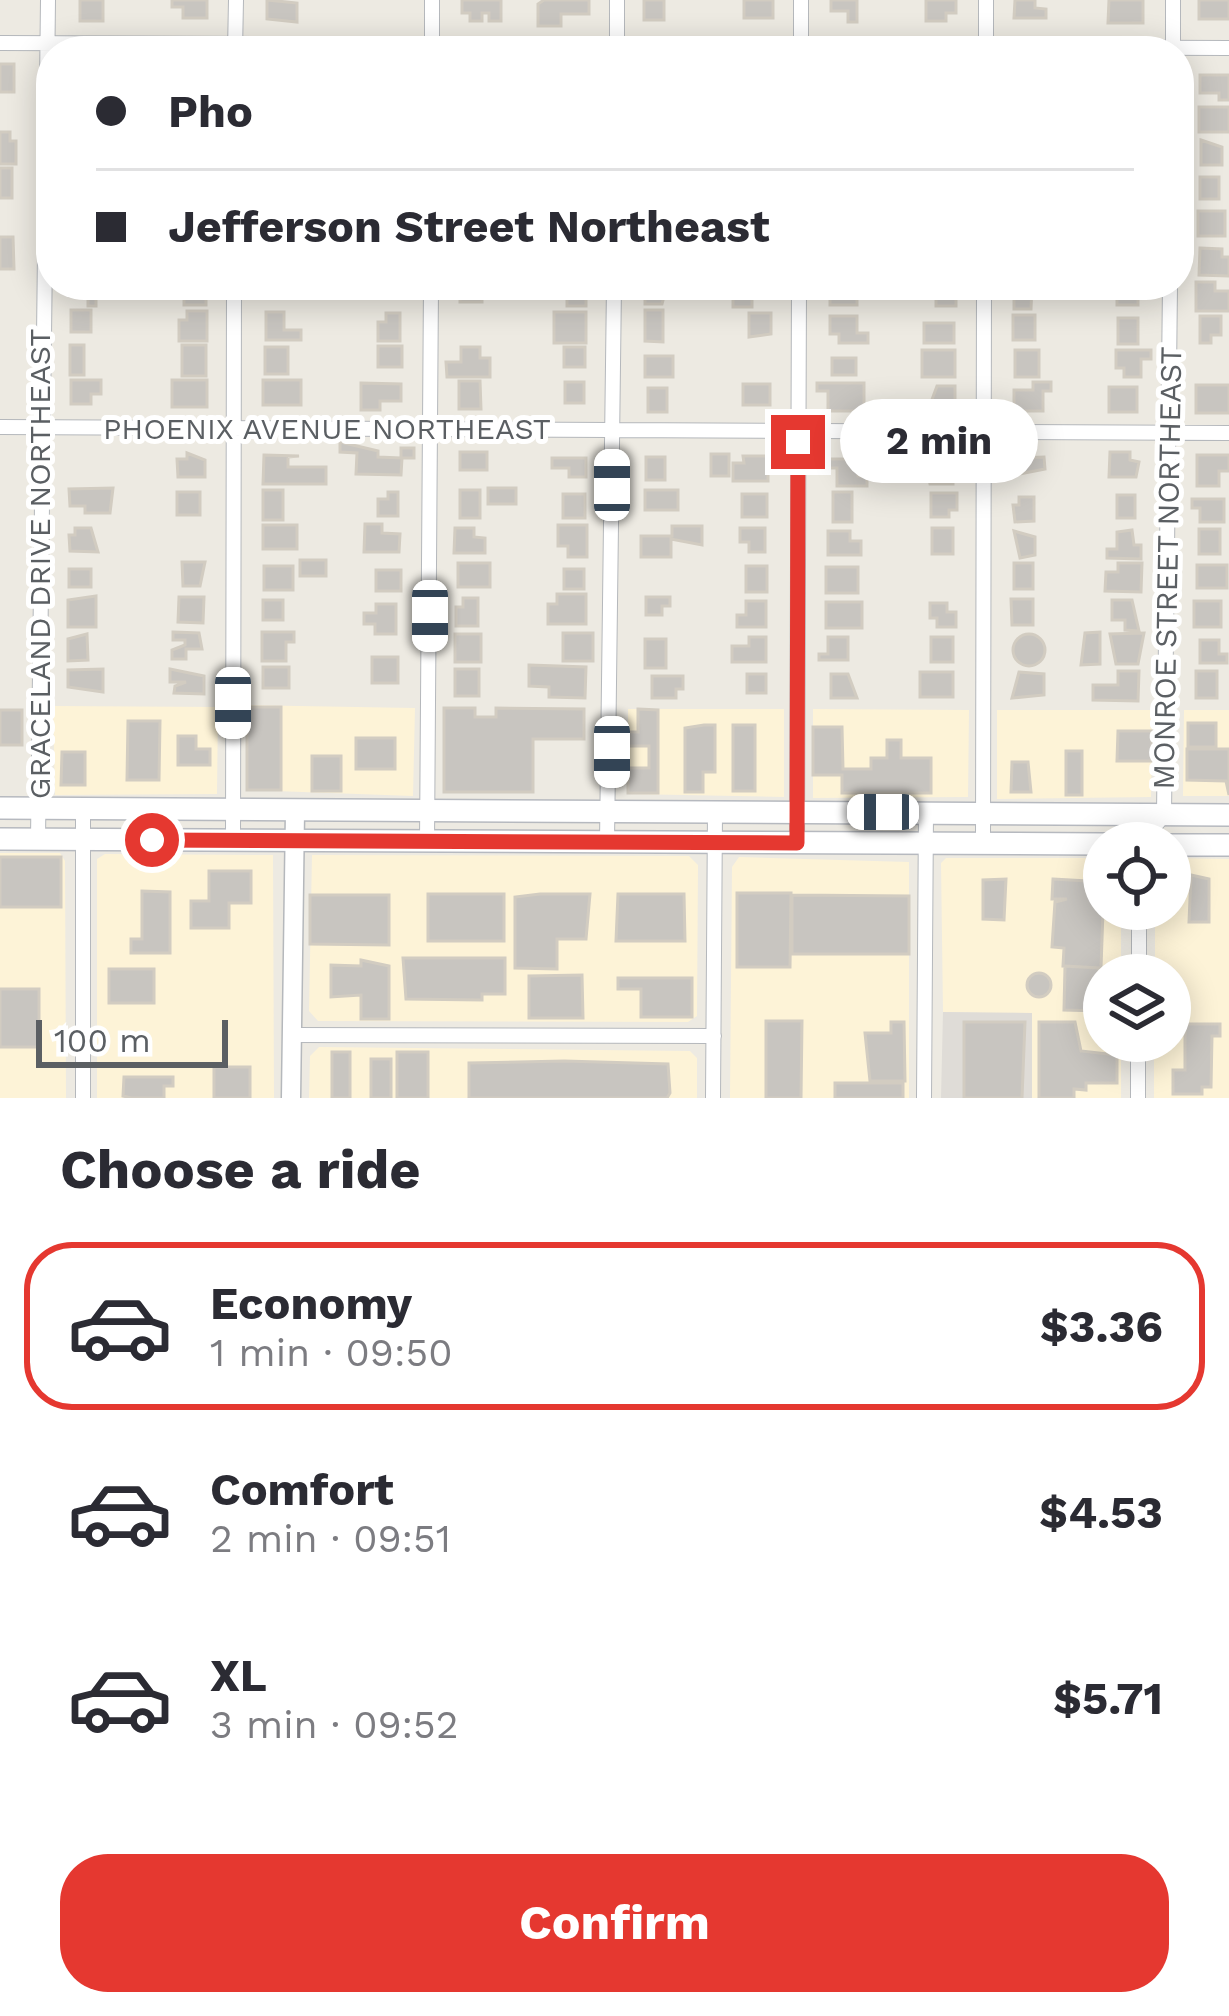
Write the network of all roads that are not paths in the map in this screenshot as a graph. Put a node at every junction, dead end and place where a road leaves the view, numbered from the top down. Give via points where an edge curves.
1 (48, 0) edge
2 (236, 0) edge
3 (432, 0) edge
4 (617, 0) edge
5 (801, 0) edge
6 (986, 0) edge
7 (1173, 0) edge
8 (47, 36) edge
9 (235, 36) edge
10 (432, 36) edge
11 (617, 36) edge
12 (801, 36) edge
13 (986, 36) edge
14 (1172, 36) edge
15 (36, 42) edge
16 (0, 43) edge
17 (1229, 48) edge
18 (1194, 49) edge
19 (42, 300) edge
20 (234, 300) edge
21 (431, 300) edge
22 (614, 300) edge
23 (799, 300) edge
24 (984, 300) edge
25 (1170, 300) edge
26 (0, 427) edge
27 (39, 427) junction
28 (233, 427) junction
29 (430, 428) junction
30 (612, 430) junction
31 (798, 430) junction
32 (983, 431) junction
33 (1168, 432) junction
34 (1229, 433) edge
35 (0, 808) edge
36 (38, 808) junction
37 (82, 809) junction
38 (233, 810) junction
39 (295, 811) junction
40 (428, 811) junction
41 (612, 811) junction
42 (715, 811) junction
43 (798, 812) junction
44 (926, 812) junction
45 (982, 813) junction
46 (1164, 814) junction
47 (1229, 815) edge
48 (1158, 822) edge
49 (0, 839) edge
50 (38, 840) junction
51 (83, 840) junction
52 (232, 840) junction
53 (294, 840) junction
54 (428, 842) junction
55 (607, 842) junction
56 (926, 842) junction
57 (714, 843) junction
58 (797, 843) junction
59 (982, 843) junction
60 (1083, 844) edge
61 (1191, 844) edge
62 (1229, 845) edge
63 (291, 1035) junction
64 (714, 1036) junction
65 (1138, 1062) edge
66 (83, 1098) edge
67 (291, 1098) edge
68 (713, 1098) edge
69 (924, 1098) edge
70 (1138, 1098) edge

1 - 8 street, GRACELAND DRIVE NORTHEAST
2 - 9 street
3 - 10 street
4 - 11 street
5 - 12 street
6 - 13 street
7 - 14 street
15 - 16 street
17 - 18 street
19 - 27 street, GRACELAND DRIVE NORTHEAST
20 - 28 street
21 - 29 street
22 - 30 street
23 - 31 street
24 - 32 street
25 - 33 street, MONROE STREET NORTHEAST
26 - 27 street, PHOENIX AVENUE NORTHEAST
27 - 28 street, PHOENIX AVENUE NORTHEAST
27 - 36 street, GRACELAND DRIVE NORTHEAST
28 - 29 street, PHOENIX AVENUE NORTHEAST
28 - 38 street
29 - 30 street, PHOENIX AVENUE NORTHEAST
29 - 40 street
30 - 31 street, PHOENIX AVENUE NORTHEAST
30 - 41 street
31 - 32 street, PHOENIX AVENUE NORTHEAST
31 - 43 street
32 - 33 street, PHOENIX AVENUE NORTHEAST
32 - 45 street
33 - 34 street, PHOENIX AVENUE NORTHEAST
33 - 46 street, MONROE STREET NORTHEAST
35 - 36 main road
36 - 37 main road
36 - 50 street, GRACELAND DRIVE NORTHEAST
37 - 38 main road
37 - 51 street, GRACELAND DRIVE NORTHEAST
38 - 39 main road
38 - 52 street
39 - 40 main road
39 - 53 street
40 - 41 main road
40 - 54 street
41 - 42 main road
41 - 55 street
42 - 43 main road
42 - 57 street
43 - 44 main road
43 - 58 street
44 - 45 main road
44 - 56 street
45 - 46 main road
45 - 59 street
46 - 47 main road
46 - 48 street, MONROE STREET NORTHEAST
49 - 50 main road
50 - 51 main road
51 - 52 main road
51 - 66 street, GRACELAND DRIVE NORTHEAST
52 - 53 main road
53 - 54 main road
53 - 63 street
54 - 55 main road
55 - 57 main road
56 - 58 main road
56 - 59 main road
56 - 69 street
57 - 58 main road
57 - 64 street
59 - 60 main road
61 - 62 main road
63 - 64 street
63 - 67 street
64 - 68 street
65 - 70 street

